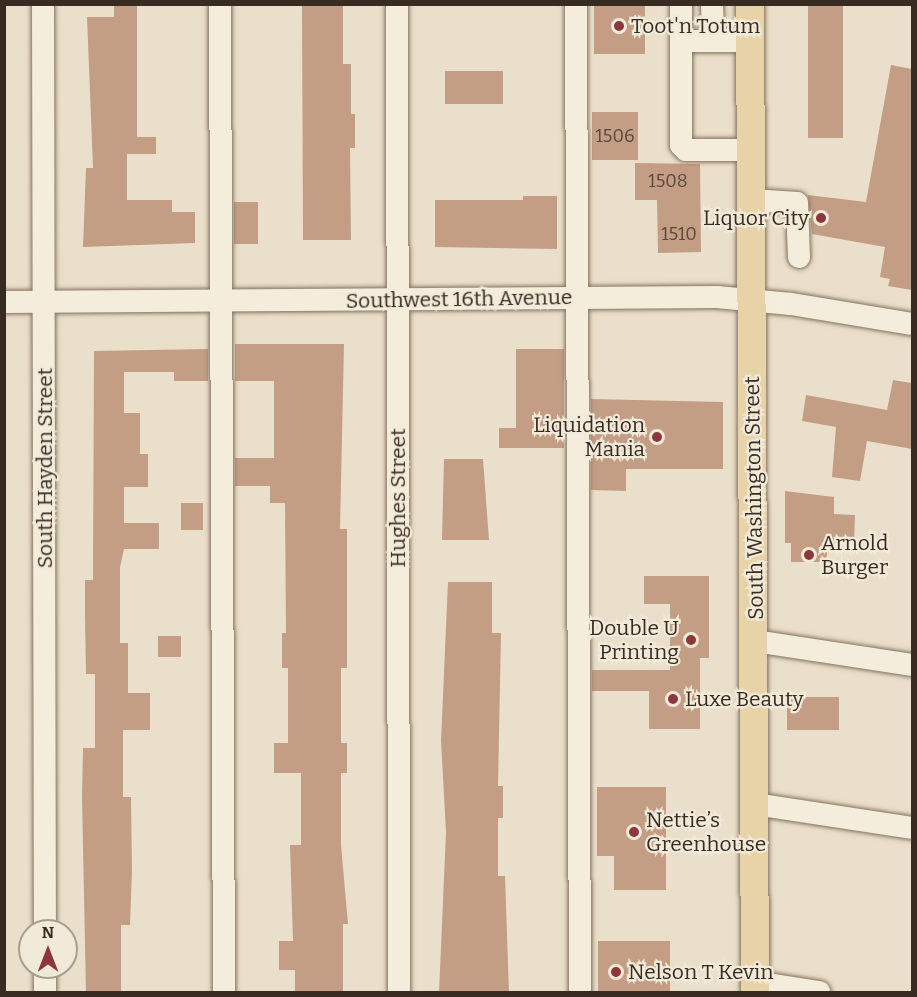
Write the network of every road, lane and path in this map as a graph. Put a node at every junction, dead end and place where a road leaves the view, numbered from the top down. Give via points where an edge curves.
1 (43, 4) edge
2 (220, 4) edge
3 (398, 4) edge
4 (576, 4) edge
5 (681, 4) edge
6 (712, 4) edge
7 (750, 4) edge
8 (681, 41) junction
9 (712, 41) junction
10 (751, 41) junction
11 (751, 150) junction
12 (752, 200) junction
13 (799, 257) dead end
14 (578, 297) junction
15 (398, 299) junction
16 (752, 300) junction
17 (222, 301) junction
18 (4, 302) edge
19 (45, 302) junction
20 (912, 324) edge
21 (755, 641) junction
22 (912, 665) edge
23 (755, 804) junction
24 (912, 828) edge
25 (45, 919) edge
26 (755, 987) edge
27 (224, 993) edge
28 (399, 993) edge
29 (580, 993) edge
30 (819, 993) edge

1 - 19 street, South Hayden Street
2 - 17 street
3 - 15 street, Hughes Street
4 - 14 street
5 - 8 street
6 - 9 street
7 - 10 main road, South Washington Street
8 - 9 street
8 - 11 street via 681,145 686,150
9 - 10 street
10 - 11 main road, South Washington Street
11 - 12 main road, South Washington Street
12 - 13 street via 797,203
12 - 16 main road, South Washington Street
14 - 15 street, Southwest 16th Avenue
14 - 16 street, Southwest 16th Avenue
14 - 29 street
15 - 17 street, Southwest 16th Avenue
15 - 28 street, Hughes Street
16 - 20 street, Southwest 16th Avenue
16 - 21 main road, South Washington Street
17 - 19 street, Southwest 16th Avenue
17 - 27 street
18 - 19 street, Southwest 16th Avenue
19 - 25 street, South Hayden Street
21 - 22 street
21 - 23 main road, South Washington Street
23 - 24 street
23 - 26 main road, South Washington Street
26 - 30 street

